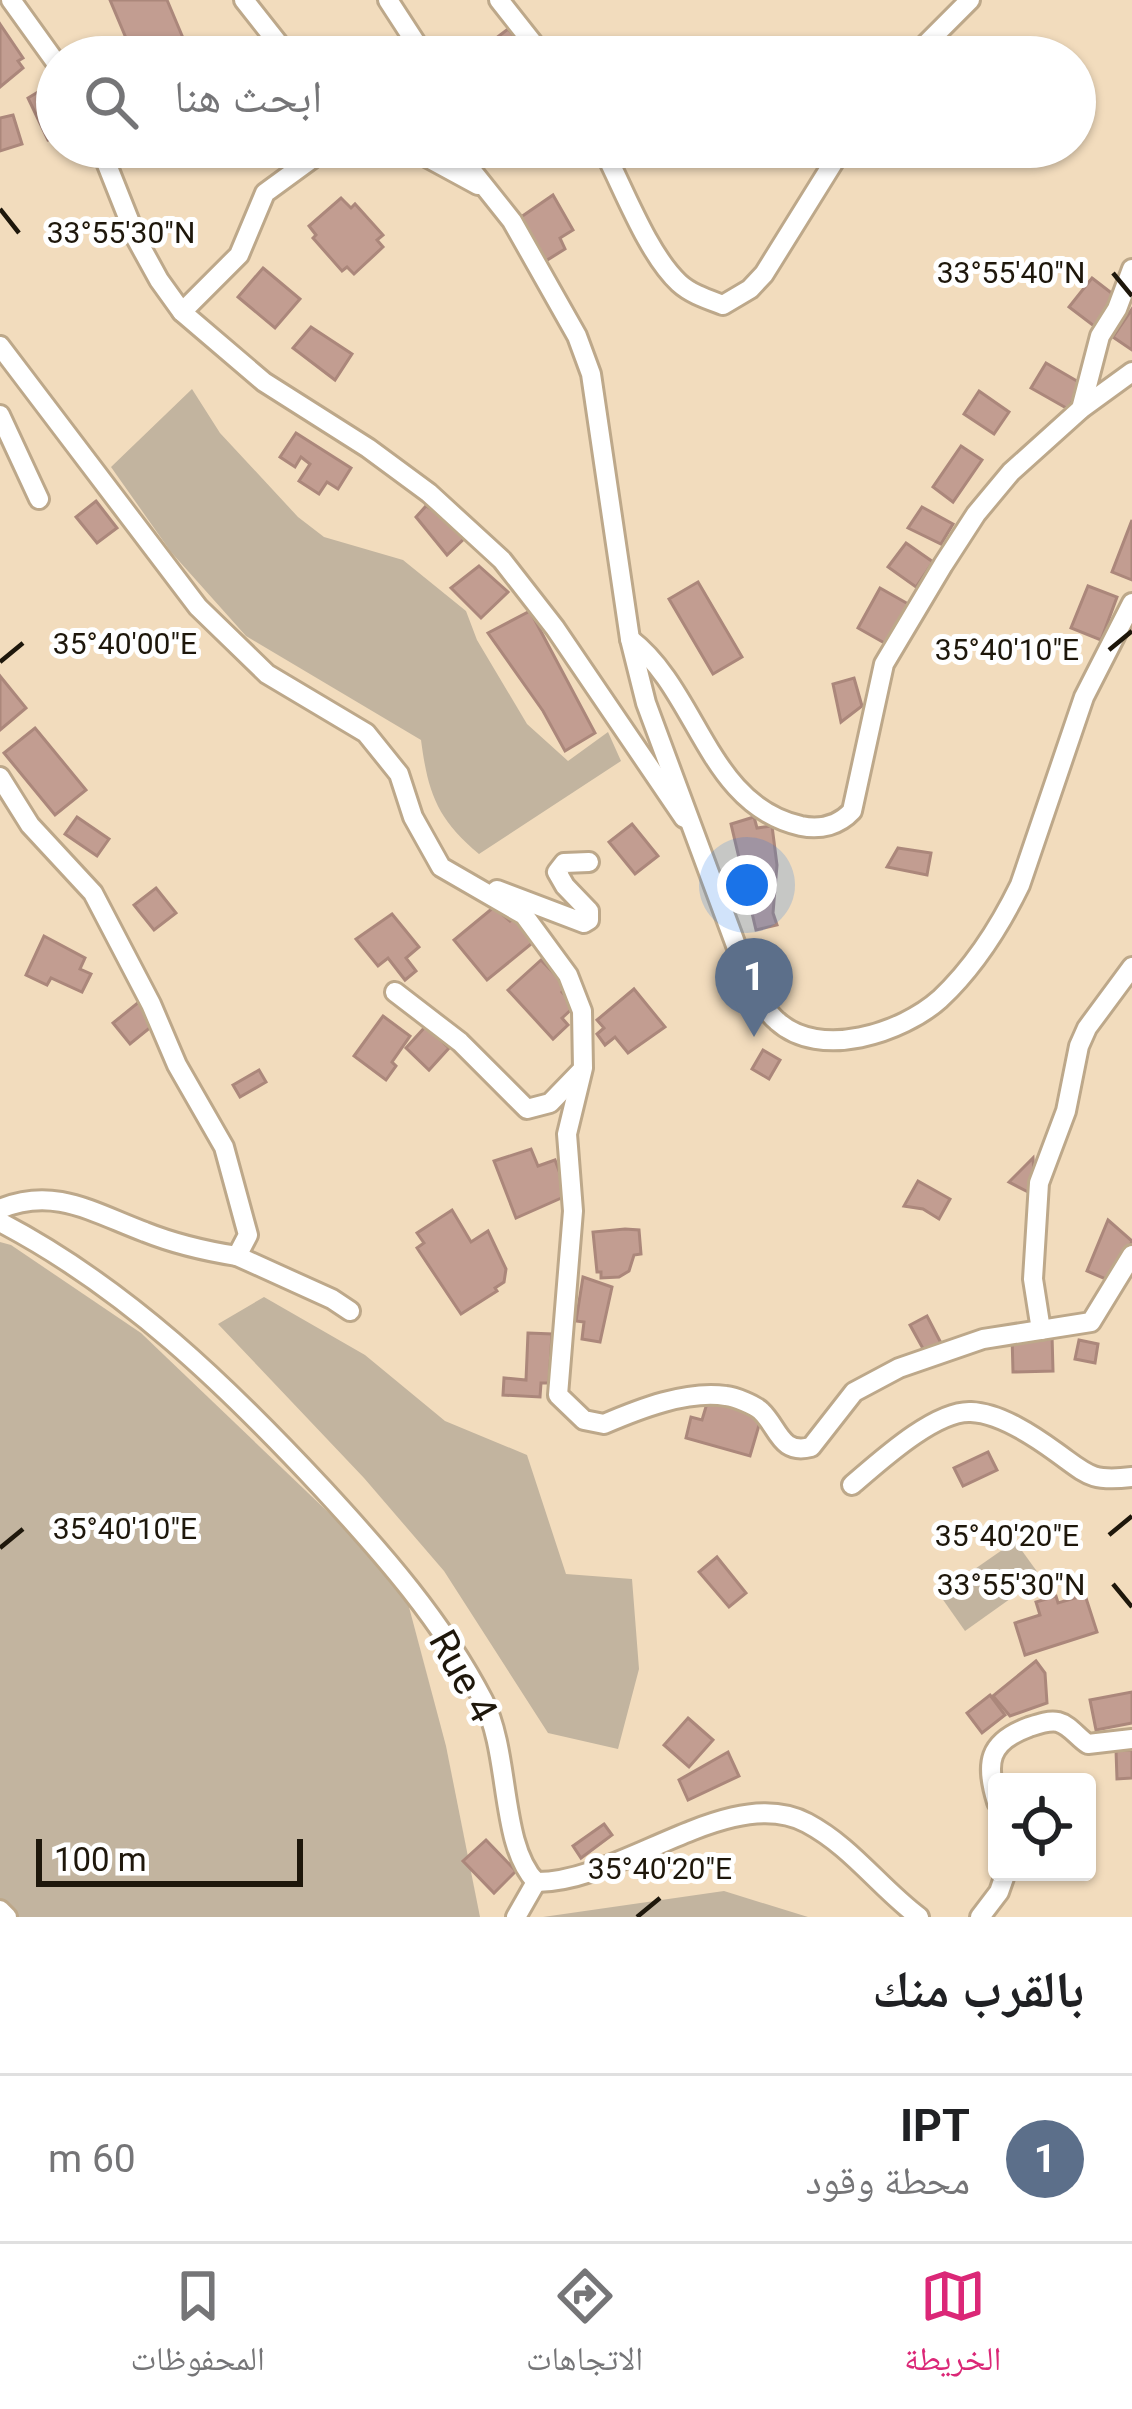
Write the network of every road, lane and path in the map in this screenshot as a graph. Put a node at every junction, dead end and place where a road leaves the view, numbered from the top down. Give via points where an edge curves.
1 (10, 0) edge
2 (244, 0) edge
3 (388, 0) edge
4 (499, 0) edge
5 (970, 0) edge
6 (36, 36) edge
7 (273, 36) edge
8 (411, 36) edge
9 (527, 36) edge
10 (934, 36) edge
11 (108, 168) edge
12 (299, 168) edge
13 (443, 168) edge
14 (470, 168) edge
15 (613, 168) edge
16 (830, 168) edge
17 (487, 189) junction
18 (1132, 269) edge
19 (182, 312) junction
20 (0, 346) edge
21 (1132, 372) edge
22 (1081, 410) junction
23 (0, 415) edge
24 (39, 499) dead end
25 (1132, 603) edge
26 (630, 639) junction
27 (0, 777) edge
28 (698, 839) junction
29 (589, 862) dead end
30 (452, 877) junction
31 (1132, 967) edge
32 (395, 992) dead end
33 (583, 1068) junction
34 (0, 1209) edge
35 (0, 1222) edge
36 (1132, 1255) edge
37 (237, 1256) junction
38 (350, 1311) dead end
39 (1041, 1330) junction
40 (1132, 1477) edge
41 (852, 1485) dead end
42 (1132, 1739) edge
43 (988, 1773) edge
44 (1003, 1881) edge
45 (536, 1882) junction
46 (0, 1910) edge
47 (8, 1917) edge
48 (516, 1917) edge
49 (919, 1917) edge
50 (980, 1917) edge

1 - 6 street
2 - 7 street
3 - 8 street
4 - 9 street
5 - 10 street
11 - 19 street via 137,240
12 - 19 street via 265,193 239,255
13 - 17 street
14 - 17 street
15 - 16 street via 676,280 722,305 764,274
17 - 26 street via 577,336 591,374
18 - 22 street via 1100,336
19 - 28 street via 264,382 429,493 502,560
20 - 30 street via 198,607 268,674 386,754 428,848
21 - 22 street
22 - 26 street via 976,514 884,664 852,811 835,824 788,823 746,801 664,676
23 - 24 street
25 - 28 street via 1084,697 1008,911 955,983 915,1018 832,1040 775,1020 747,975
26 - 28 street
27 - 37 street via 30,825 93,893 224,1147 248,1235
29 - 30 street via 564,863 557,872 589,910 584,923
30 - 33 street via 524,915 551,948 582,1011
31 - 39 street via 1079,1046 1039,1183 1033,1279
32 - 33 street via 527,1109 544,1107
33 - 39 street via 567,1134 573,1211 558,1395 584,1420 604,1424 676,1400 726,1396 760,1410 777,1437 801,1449 818,1442 864,1385 983,1340
34 - 37 street via 62,1199 165,1239
35 - 45 street, Rue 4 via 79,1268 196,1361 414,1593 489,1712 517,1851
36 - 39 street via 1090,1322
37 - 38 street
40 - 41 street via 1089,1478 1044,1443 972,1412 919,1433
42 - 43 street via 1088,1744 1050,1721 999,1745
44 - 50 street
45 - 48 street
45 - 49 street via 588,1876 753,1813 800,1819 837,1841
46 - 47 street

